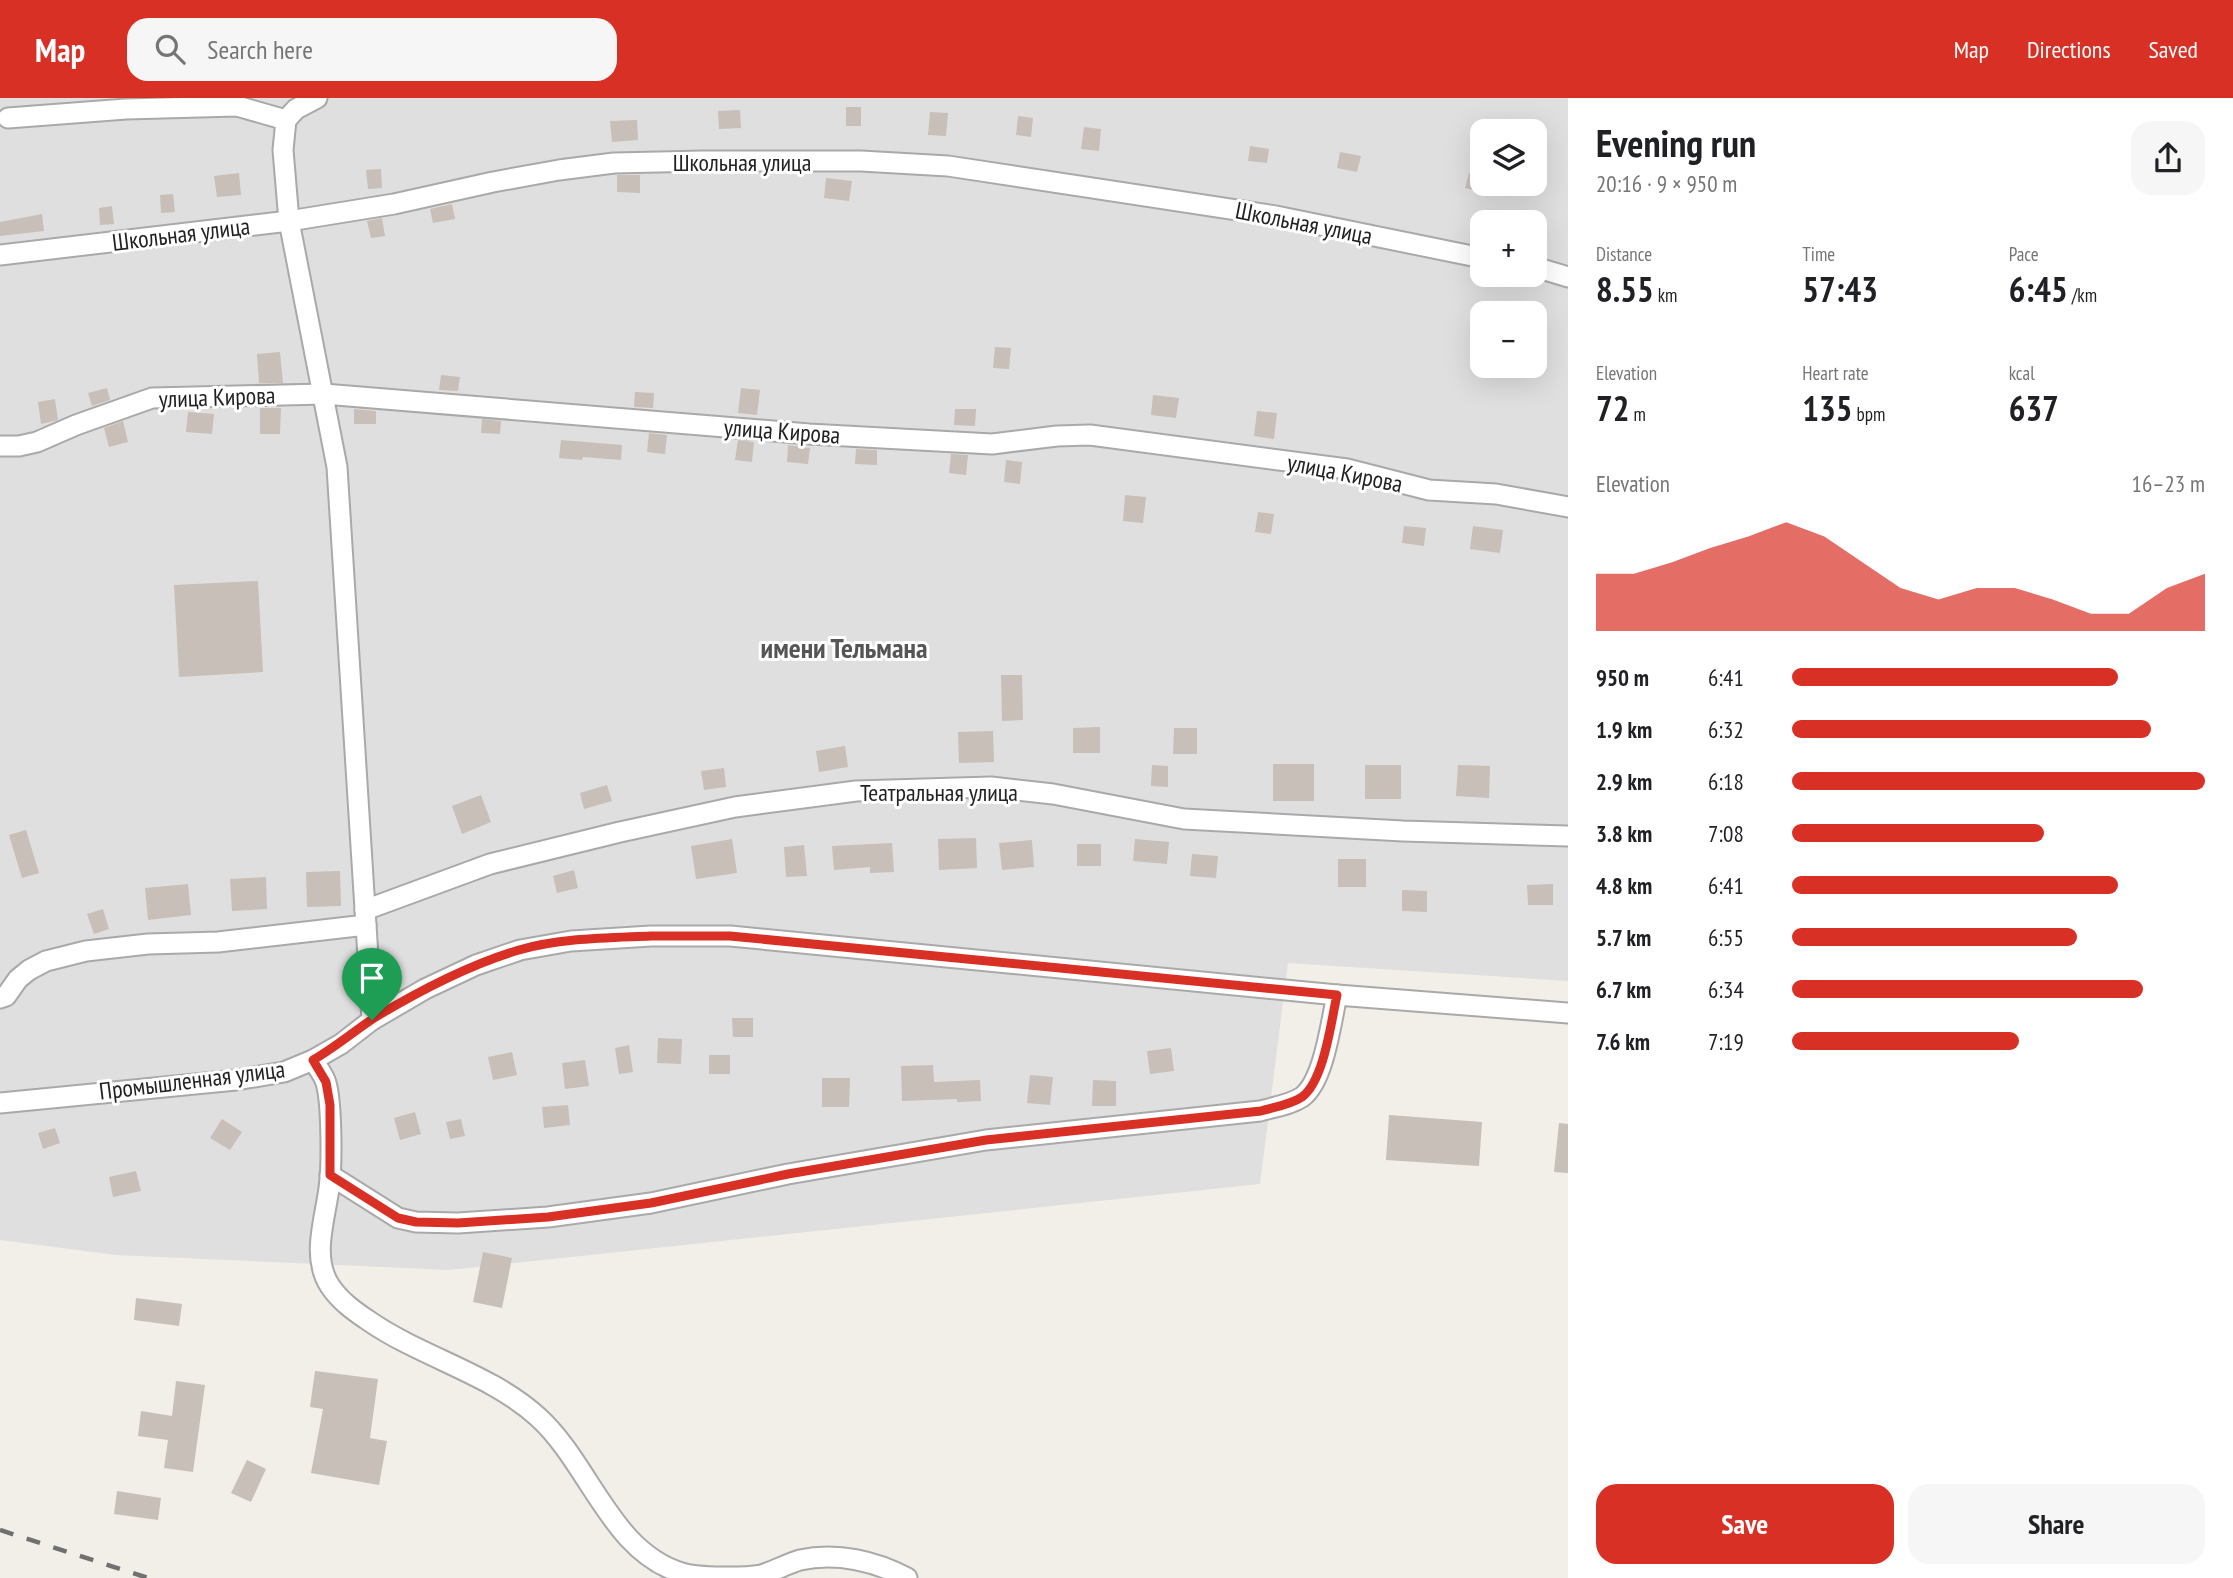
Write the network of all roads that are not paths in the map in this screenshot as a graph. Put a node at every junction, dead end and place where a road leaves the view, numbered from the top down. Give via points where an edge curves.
1 (317, 98) edge
2 (8, 118) dead end
3 (286, 120) junction
4 (289, 221) junction
5 (0, 255) edge
6 (1470, 256) edge
7 (1547, 271) edge
8 (1568, 277) edge
9 (324, 394) junction
10 (0, 446) edge
11 (1568, 507) edge
12 (1568, 836) edge
13 (366, 917) junction
14 (1337, 995) junction
15 (0, 998) edge
16 (1568, 1013) edge
17 (372, 1020) junction
18 (313, 1060) junction
19 (0, 1102) edge
20 (330, 1175) junction
21 (907, 1578) edge

1 - 3 street
2 - 3 street via 127,108 237,106
3 - 4 street via 283,150
4 - 5 street, Школьная улица
4 - 6 street, Школьная улица via 614,163 861,161 948,166 1058,181 1276,216
4 - 9 street
7 - 8 street
9 - 10 street, улица Кирова via 152,398 37,442
9 - 11 street, улица Кирова via 992,444 1090,435 1347,469 1429,489
9 - 13 street via 337,467
12 - 13 street, Театральная улица via 1184,819 991,787 856,792 736,807 490,864
13 - 15 street, Театральная улица via 218,942 86,951 29,970
13 - 17 street
14 - 16 street, Промышленная улица
14 - 17 street, Промышленная улица via 730,936 651,936 571,941 520,950 425,989
14 - 20 street via 1312,1087 1300,1098 1261,1111 986,1140 651,1203 548,1217 416,1222 398,1218
17 - 18 street, Промышленная улица
18 - 19 street, Промышленная улица via 284,1072 236,1080
18 - 20 street via 328,1093
20 - 21 street via 319,1257 331,1288 377,1327 501,1390 538,1417 621,1530 662,1567 686,1574 758,1577 818,1557 866,1561

